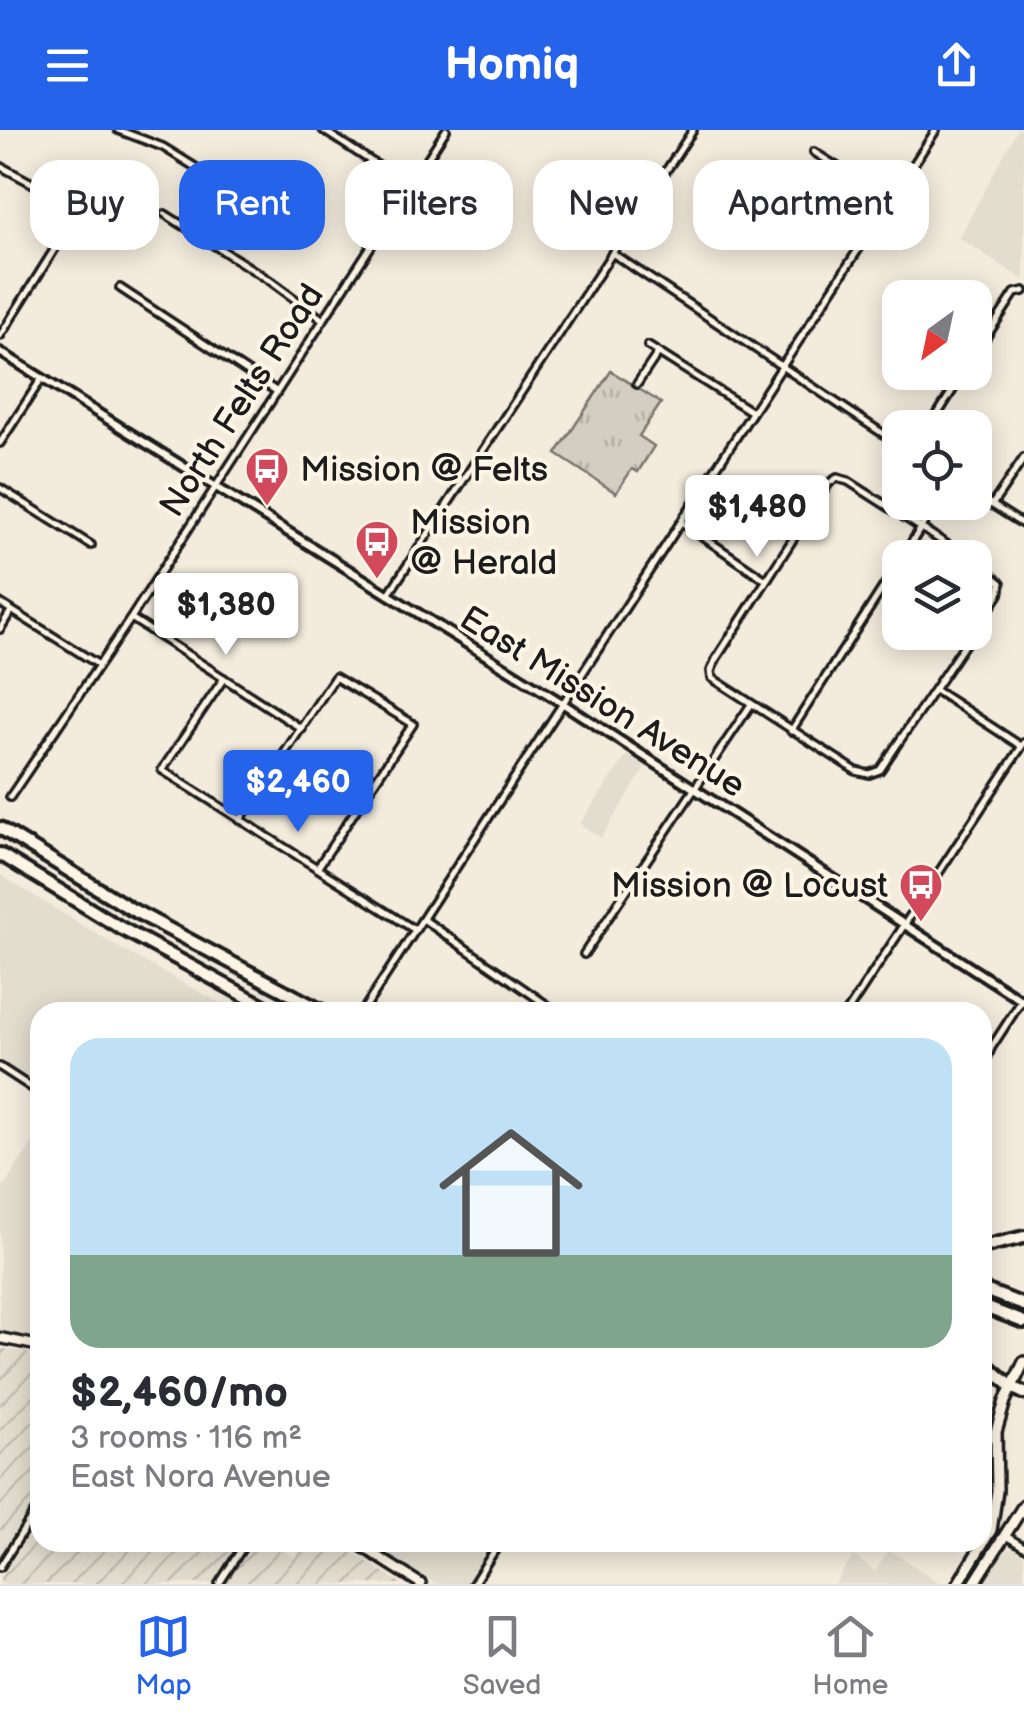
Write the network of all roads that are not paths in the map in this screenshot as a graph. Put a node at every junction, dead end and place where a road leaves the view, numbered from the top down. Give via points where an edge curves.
1 (118, 130) edge
2 (323, 130) edge
3 (446, 130) edge
4 (693, 130) edge
5 (936, 130) edge
6 (137, 133) edge
7 (814, 152) dead end
8 (184, 160) edge
9 (369, 160) edge
10 (426, 160) edge
11 (827, 160) edge
12 (916, 160) edge
13 (0, 166) edge
14 (165, 214) dead end
15 (367, 250) edge
16 (857, 250) edge
17 (612, 253) junction
18 (120, 288) dead end
19 (1024, 291) edge
20 (322, 319) junction
21 (992, 328) edge
22 (0, 336) edge
23 (648, 346) dead end
24 (0, 352) edge
25 (658, 352) junction
26 (782, 366) junction
27 (42, 378) junction
28 (637, 384) dead end
29 (276, 392) junction
30 (752, 412) junction
31 (882, 433) edge
32 (0, 443) edge
33 (1024, 458) edge
34 (216, 486) junction
35 (0, 488) edge
36 (992, 505) joint
37 (926, 520) edge
38 (681, 522) junction
39 (1024, 525) edge
40 (921, 527) junction
41 (913, 540) edge
42 (941, 540) edge
43 (91, 545) dead end
44 (992, 576) edge
45 (766, 580) junction
46 (882, 589) edge
47 (388, 595) junction
48 (0, 604) edge
49 (992, 604) edge
50 (12, 611) junction
51 (131, 618) junction
52 (0, 629) edge
53 (962, 650) edge
54 (100, 665) junction
55 (224, 678) junction
56 (936, 690) junction
57 (562, 703) junction
58 (750, 706) junction
59 (302, 729) junction
60 (791, 731) junction
61 (1023, 745) edge
62 (694, 788) junction
63 (10, 797) dead end
64 (240, 820) junction
65 (0, 828) edge
66 (0, 854) edge
67 (318, 868) junction
68 (423, 919) junction
69 (904, 925) junction
70 (415, 930) junction
71 (584, 954) dead end
72 (1023, 1001) edge
73 (257, 1002) edge
74 (305, 1002) edge
75 (369, 1002) edge
76 (543, 1002) edge
77 (854, 1002) edge
78 (992, 1047) edge
79 (0, 1067) edge
80 (30, 1086) edge
81 (1024, 1237) edge
82 (992, 1245) edge
83 (992, 1293) edge
84 (1024, 1305) edge
85 (992, 1310) edge
86 (1024, 1322) edge
87 (0, 1338) edge
88 (30, 1344) edge
89 (1024, 1362) edge
90 (992, 1370) edge
91 (1012, 1387) junction
92 (1024, 1393) edge
93 (1024, 1505) edge
94 (30, 1520) edge
95 (992, 1525) joint
96 (1006, 1536) junction
97 (992, 1544) edge
98 (1024, 1547) edge
99 (0, 1548) edge
100 (240, 1552) edge
101 (371, 1552) edge
102 (494, 1552) edge
103 (976, 1552) edge
104 (988, 1552) edge
105 (8, 1554) junction
106 (0, 1566) edge
107 (219, 1584) edge
108 (421, 1584) edge
109 (473, 1584) edge
110 (958, 1584) edge
111 (974, 1584) edge

1 - 6 street
2 - 9 street
3 - 10 street, North Felts Road
4 - 17 street
5 - 12 street
6 - 8 street
7 - 11 street
13 - 22 street via 76,210 73,225
14 - 20 street
15 - 20 street, North Felts Road
16 - 26 street
17 - 26 street
17 - 47 street
18 - 29 street
19 - 21 street via 1014,294
20 - 29 street, North Felts Road
23 - 25 street
24 - 27 street, East Mission Avenue
25 - 28 street
25 - 30 street
26 - 30 street
26 - 31 street
27 - 32 street
27 - 34 street, East Mission Avenue
29 - 34 street, North Felts Road
30 - 38 street
33 - 36 street
34 - 47 street, East Mission Avenue
34 - 51 street, North Felts Road
35 - 43 street
36 - 39 street
37 - 40 street
38 - 45 street
38 - 57 street
40 - 41 street
40 - 42 street
40 - 45 street via 837,478
44 - 49 street via 1001,583
45 - 58 street via 711,671
46 - 60 street
47 - 57 street, East Mission Avenue
48 - 50 street
50 - 52 street
50 - 54 street
51 - 54 street, North Felts Road
51 - 55 street
53 - 56 street
54 - 63 street, North Felts Road
55 - 59 street
55 - 64 street via 162,770
56 - 60 street via 880,770 869,774
56 - 61 street
57 - 62 street, East Mission Avenue
57 - 68 street
58 - 60 street
58 - 62 street
59 - 64 street
59 - 67 street via 336,677 413,724
61 - 69 street
62 - 69 street, East Mission Avenue
62 - 71 street
64 - 67 street
65 - 74 highway via 130,910
66 - 73 highway
67 - 70 street
68 - 70 street
68 - 76 street
69 - 72 street, East Mission Avenue
69 - 77 street
70 - 75 street
72 - 78 street
79 - 80 street
81 - 82 highway
83 - 84 highway
85 - 86 highway
87 - 88 main road
89 - 91 main road
90 - 91 highway
91 - 92 highway
91 - 95 main road via 996,1432
93 - 96 main road
94 - 105 street
95 - 97 main road
96 - 98 street
96 - 111 main road
99 - 105 street
100 - 107 street
101 - 108 main road
102 - 109 street
103 - 110 main road
104 - 111 main road
105 - 106 street

